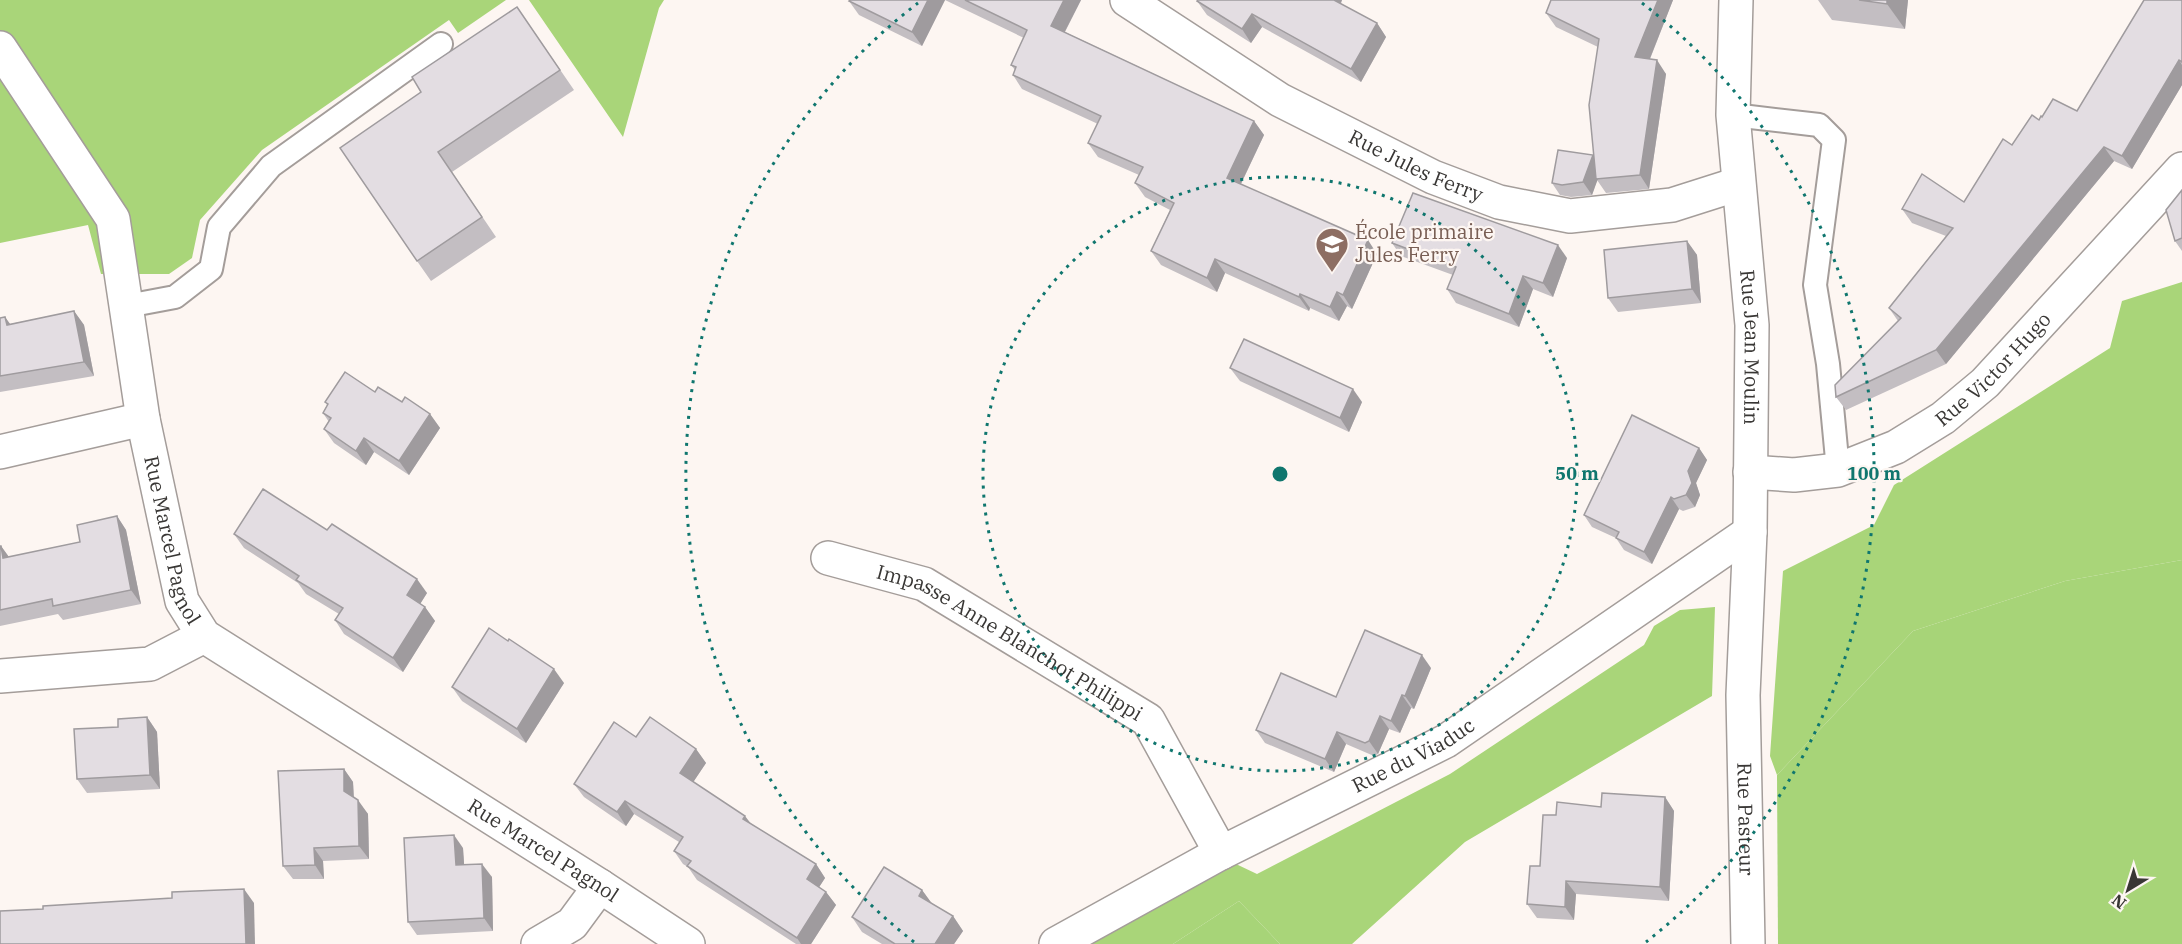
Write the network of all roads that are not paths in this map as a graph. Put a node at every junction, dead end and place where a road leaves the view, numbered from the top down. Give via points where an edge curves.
1 (1127, 0) edge
2 (1736, 0) edge
3 (441, 45) dead end
4 (0, 48) edge
5 (1733, 115) junction
6 (2182, 169) edge
7 (1738, 184) junction
8 (127, 306) junction
9 (143, 419) junction
10 (0, 452) edge
11 (1838, 470) junction
12 (1750, 472) junction
13 (1750, 532) junction
14 (828, 558) dead end
15 (204, 636) junction
16 (0, 676) edge
17 (1743, 695) joint
18 (1221, 853) junction
19 (600, 886) junction
20 (538, 944) edge
21 (688, 944) edge
22 (1056, 944) edge
23 (1748, 944) edge

1 - 7 street, Rue Jules Ferry via 1280,100 1433,177 1499,202 1570,216 1672,205
2 - 5 street, Rue Jean Moulin
3 - 8 lane via 271,166 219,227 212,269 175,297
4 - 8 street, Rue Marcel Pagnol via 113,219
5 - 7 street, Rue Jean Moulin
5 - 11 lane via 1819,125 1834,140 1815,285 1828,364
6 - 11 street, Rue Victor Hugo via 1985,383 1943,418 1896,447
7 - 12 street, Rue Jean Moulin via 1752,325
8 - 9 street, Rue Marcel Pagnol
9 - 10 street
9 - 15 street, Rue Marcel Pagnol via 182,601
11 - 12 street, Rue Victor Hugo via 1794,475
12 - 13 street, Rue Jean Moulin
13 - 17 street, Rue Jean Moulin
13 - 18 street, Rue du Viaduc via 1446,741
14 - 18 street, Impasse Anne Blanchot Philippi via 924,584 1148,720
15 - 16 street via 150,664
15 - 19 street, Rue Marcel Pagnol
17 - 23 street, Rue Pasteur
18 - 22 street, Rue du Viaduc
19 - 20 street via 572,924
19 - 21 street, Rue Marcel Pagnol

